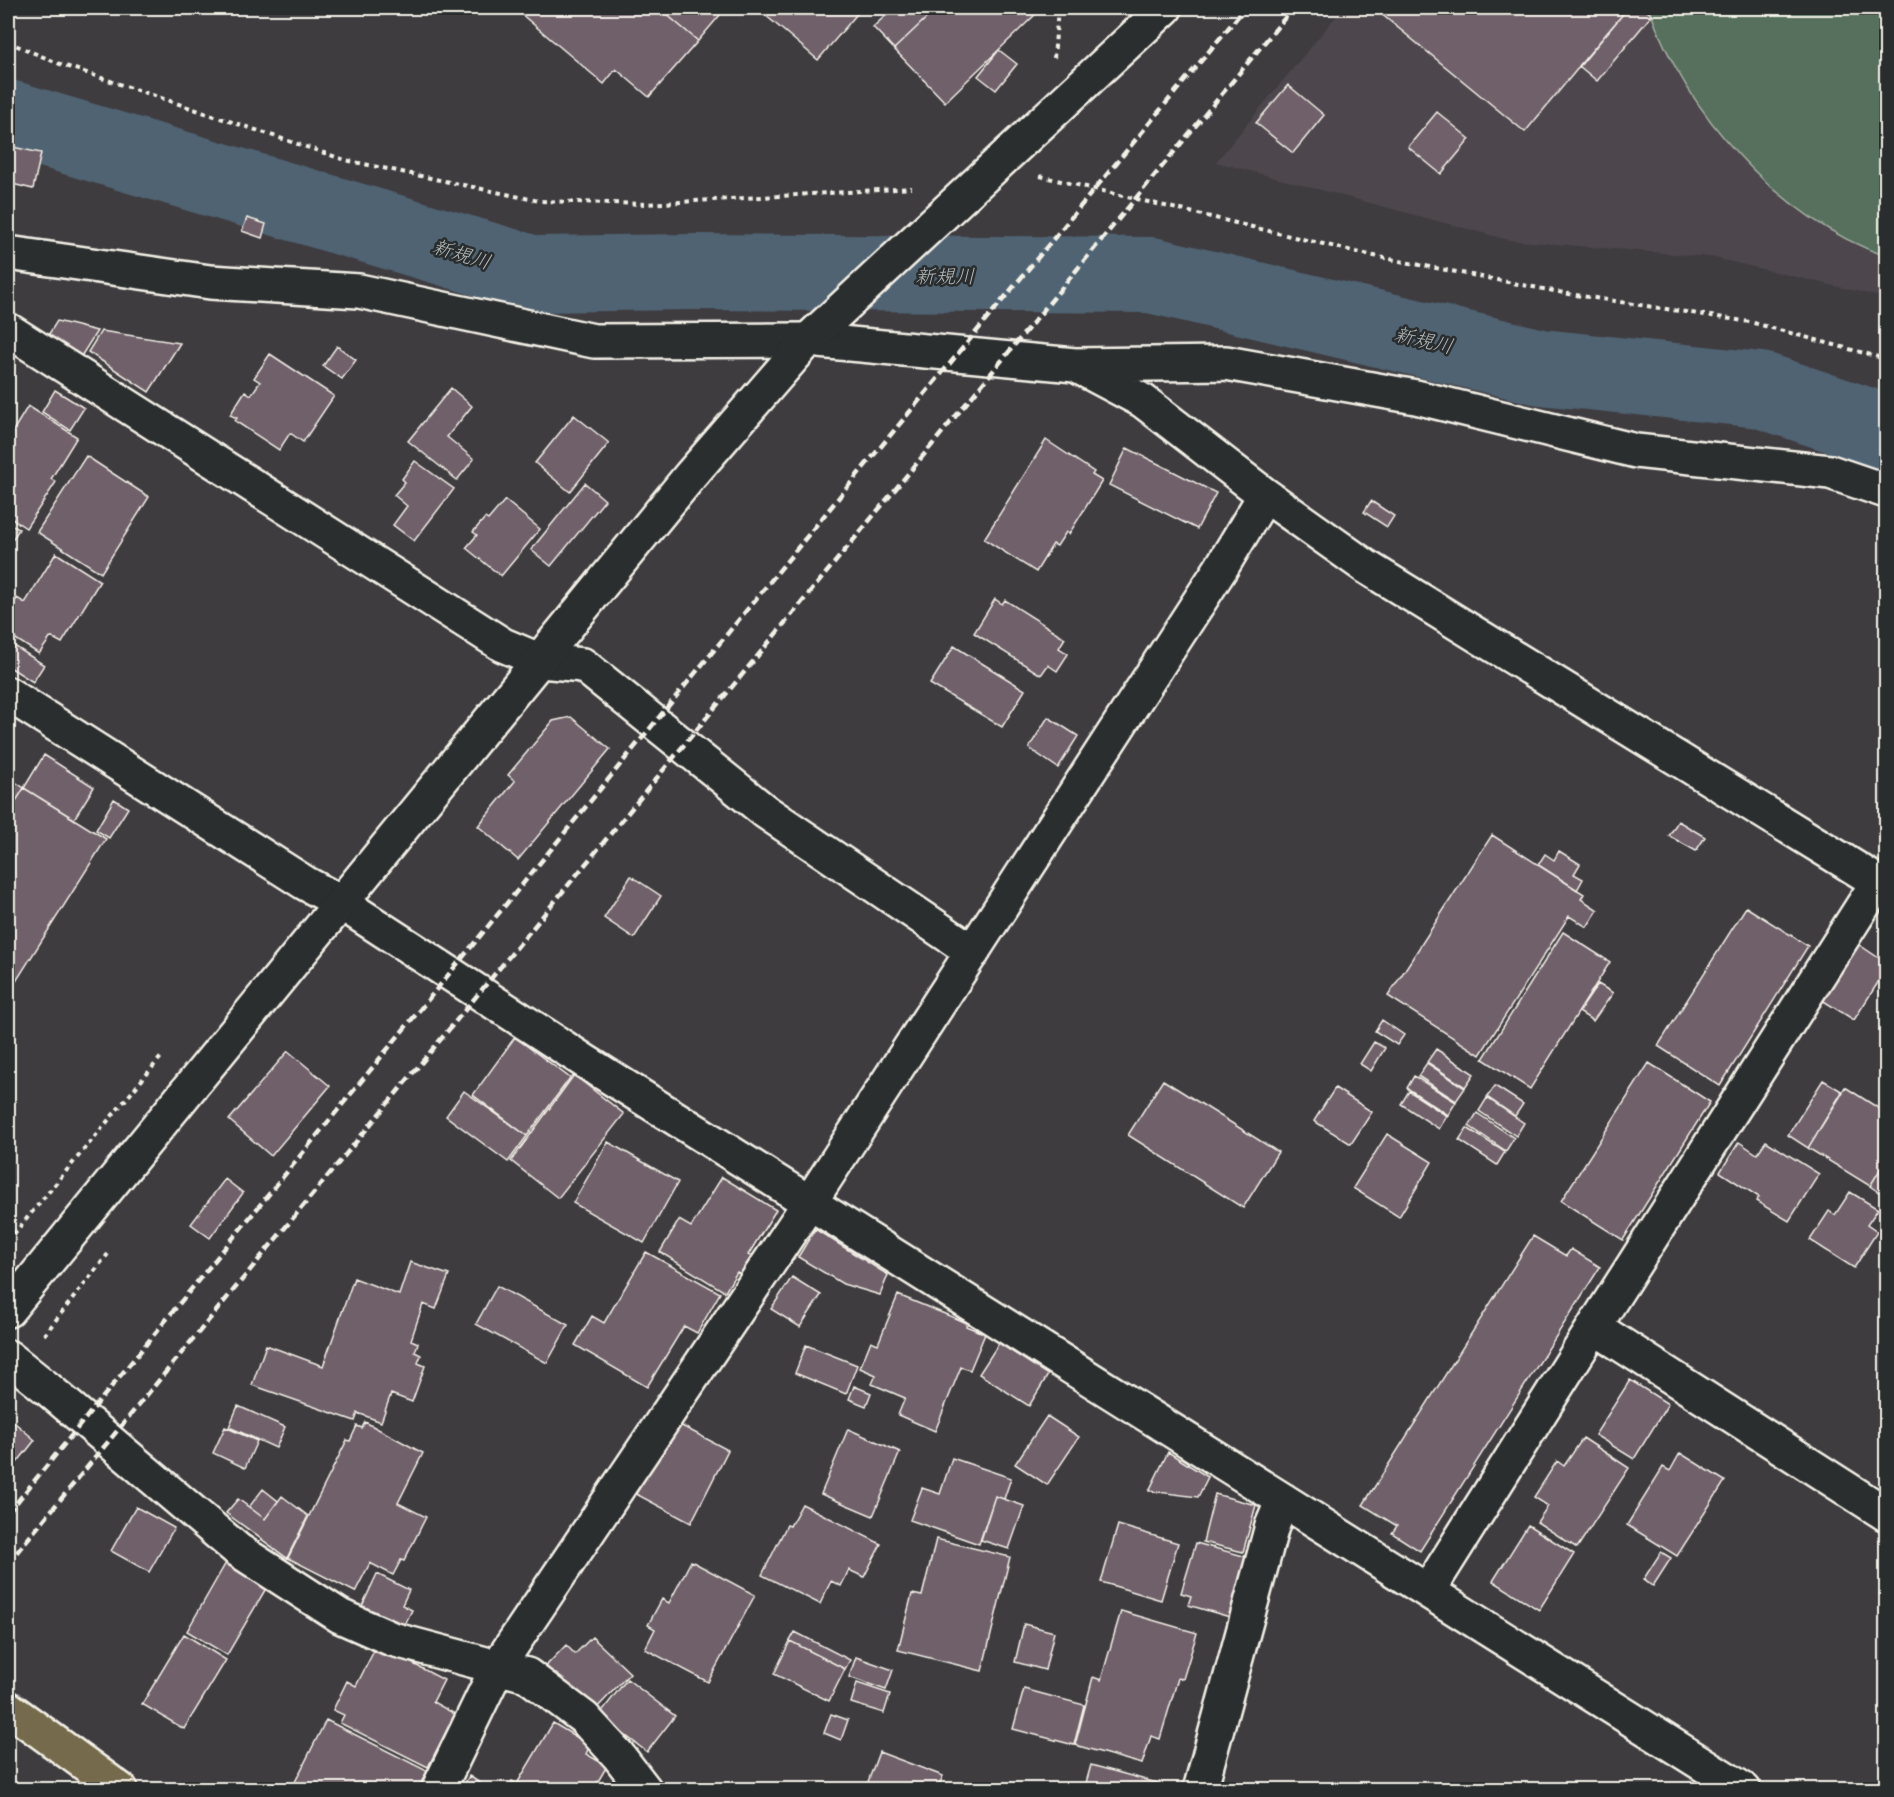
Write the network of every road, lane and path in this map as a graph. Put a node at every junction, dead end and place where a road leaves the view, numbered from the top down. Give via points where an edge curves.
1 (1165, 8) edge
2 (8, 42) edge
3 (1036, 175) dead end
4 (916, 188) dead end
5 (8, 253) edge
6 (8, 330) edge
7 (808, 340) junction
8 (1887, 359) edge
9 (1075, 365) junction
10 (1887, 491) edge
11 (1265, 495) junction
12 (540, 661) junction
13 (8, 694) edge
14 (1882, 885) edge
15 (340, 902) junction
16 (973, 952) junction
17 (810, 1202) junction
18 (8, 1310) edge
19 (1594, 1327) junction
20 (8, 1357) edge
21 (1283, 1500) junction
22 (1887, 1514) edge
23 (1428, 1591) junction
24 (498, 1666) junction
25 (8, 1708) edge
26 (122, 1790) edge
27 (438, 1790) edge
28 (645, 1790) edge
29 (1200, 1790) edge
30 (1744, 1790) edge

1 - 7 street
2 - 4 path via 60,64 345,160 539,201 646,204
3 - 8 path via 1369,255 1569,294 1750,322
5 - 7 street via 210,282 359,291 594,341
6 - 12 street via 503,645
7 - 9 street
7 - 12 street via 690,476
9 - 10 street via 1226,363 1416,397 1636,451 1830,472
9 - 11 street via 1143,401
11 - 14 street via 1365,566
11 - 16 street
12 - 15 street
12 - 16 street via 583,664 766,812
13 - 15 street
14 - 19 street
15 - 17 street via 596,1069
15 - 18 street
16 - 17 street
17 - 21 street
17 - 24 street
19 - 22 street
19 - 23 street
20 - 24 street via 238,1550 340,1616 392,1639
21 - 23 street
21 - 29 street via 1272,1526
23 - 30 street
24 - 27 street
24 - 28 street via 527,1675 584,1718
25 - 26 main road

